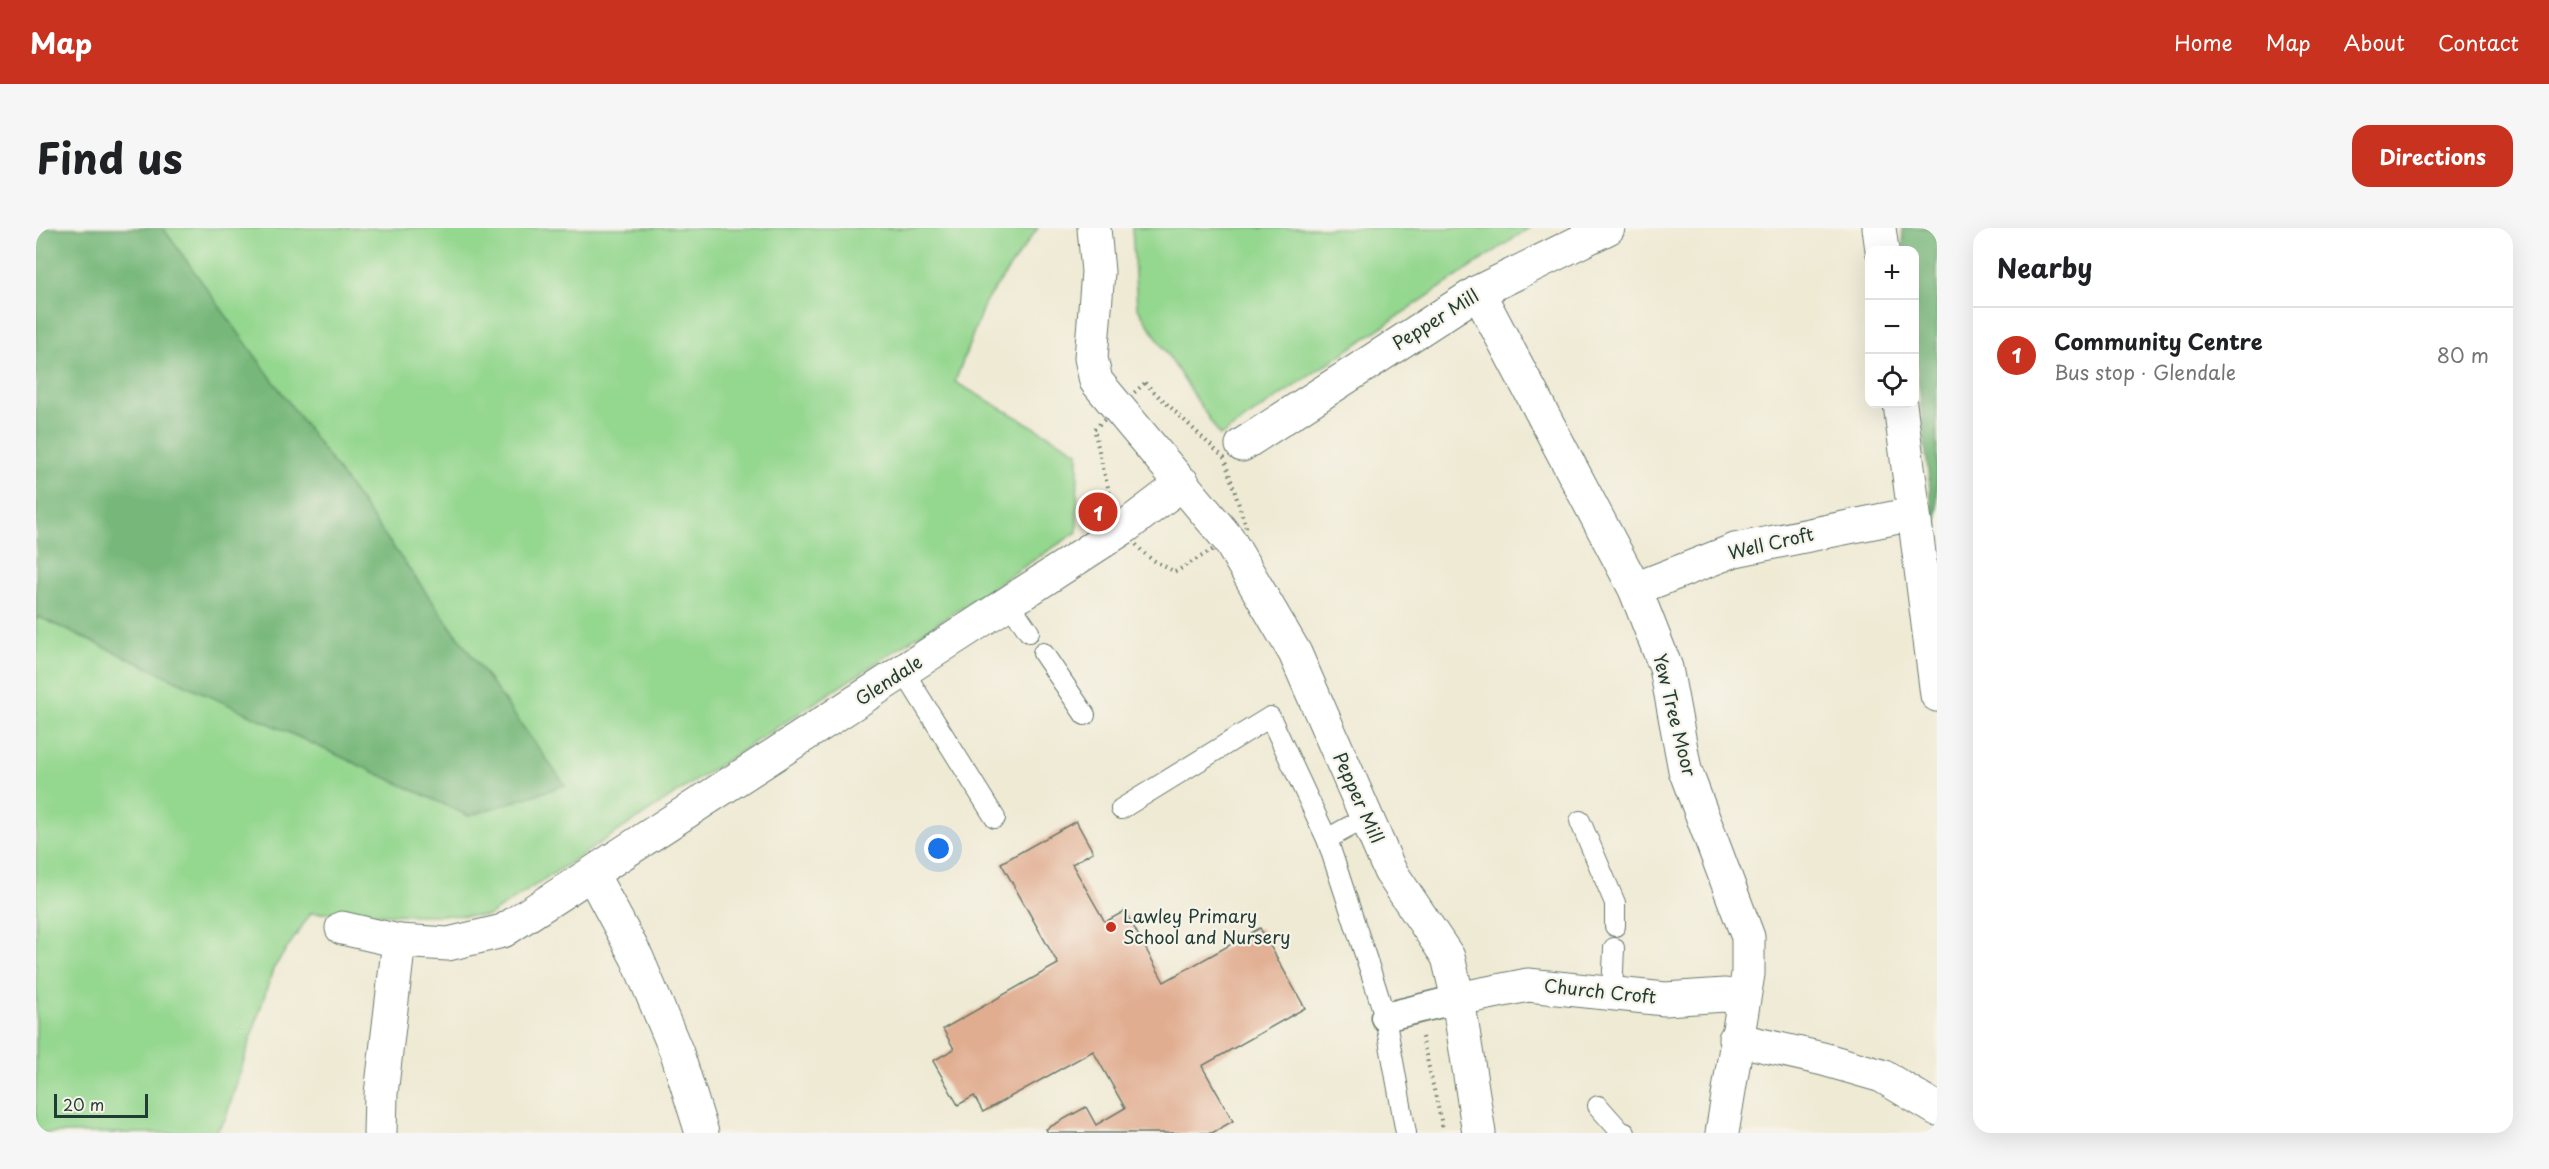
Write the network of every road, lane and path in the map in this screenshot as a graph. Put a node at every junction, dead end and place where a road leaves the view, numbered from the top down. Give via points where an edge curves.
1 (1094, 228) edge
2 (1608, 228) edge
3 (1879, 228) edge
4 (1881, 246) edge
5 (1478, 292) junction
6 (1900, 408) edge
7 (1242, 445) dead end
8 (1183, 483) junction
9 (1913, 514) junction
10 (1635, 589) junction
11 (1009, 603) junction
12 (1029, 632) dead end
13 (1043, 653) dead end
14 (904, 672) junction
15 (1937, 695) edge
16 (1085, 715) dead end
17 (1121, 809) dead end
18 (1367, 817) junction
19 (995, 818) dead end
20 (1581, 821) dead end
21 (1327, 839) junction
22 (592, 874) junction
23 (1615, 926) dead end
24 (342, 928) dead end
25 (399, 941) junction
26 (1614, 948) dead end
27 (1612, 993) junction
28 (1458, 999) junction
29 (1743, 1000) junction
30 (1385, 1017) junction
31 (1735, 1039) junction
32 (1598, 1106) dead end
33 (1937, 1109) edge
34 (380, 1133) edge
35 (702, 1133) edge
36 (1406, 1133) edge
37 (1479, 1133) edge
38 (1625, 1133) edge
39 (1722, 1133) edge

1 - 8 street, Pepper Mill via 1098,272 1091,358 1096,381
2 - 5 street, Pepper Mill
3 - 4 street
5 - 7 street, Pepper Mill
5 - 10 street, Yew Tree Moor
6 - 9 street
8 - 11 street, Glendale
8 - 18 street, Pepper Mill via 1229,540 1294,653
9 - 10 street, Well Croft via 1735,550
9 - 15 street
10 - 29 street, Yew Tree Moor via 1666,668 1684,770 1748,937
11 - 12 lane
11 - 14 street, Glendale
13 - 16 lane
14 - 19 lane
14 - 22 street, Glendale
17 - 21 lane via 1270,717
18 - 21 lane
18 - 28 street, Pepper Mill via 1390,871 1448,957
20 - 23 lane via 1615,903
21 - 30 lane
22 - 25 street, Glendale via 503,931 448,944
22 - 35 street via 637,958 676,1053
24 - 25 street, Glendale
25 - 34 street
26 - 27 lane
27 - 28 street, Church Croft via 1528,985
27 - 29 street, Church Croft via 1665,999 1725,995
28 - 30 street
28 - 37 street, Pepper Mill
29 - 31 street, Yew Tree Moor
30 - 36 lane
31 - 33 street via 1882,1076
31 - 39 street, Yew Tree Moor
32 - 38 lane

